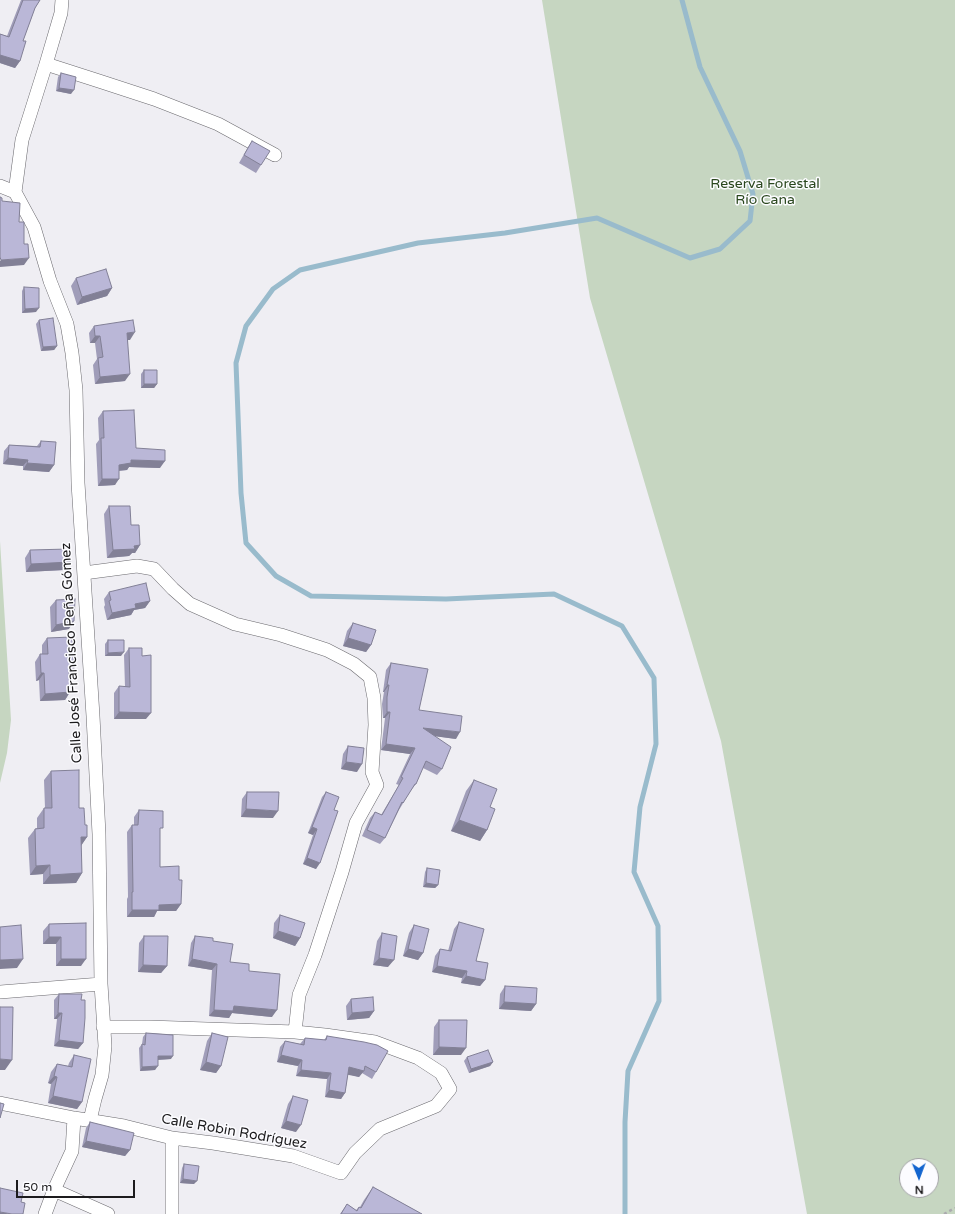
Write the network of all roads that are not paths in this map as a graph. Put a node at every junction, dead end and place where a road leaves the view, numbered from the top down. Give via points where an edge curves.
1 (62, 0) edge
2 (46, 64) junction
3 (275, 155) dead end
4 (0, 186) edge
5 (15, 192) junction
6 (84, 573) junction
7 (101, 984) junction
8 (0, 992) edge
9 (103, 1027) junction
10 (295, 1032) junction
11 (0, 1103) edge
12 (74, 1118) junction
13 (90, 1120) junction
14 (172, 1138) junction
15 (54, 1190) junction
16 (45, 1214) edge
17 (108, 1214) edge
18 (172, 1214) edge

1 - 2 street via 61,13
2 - 3 street via 154,99 218,124
2 - 5 street via 22,140
4 - 5 street
5 - 6 street, Calle José Francisco Peña Gómez via 34,227 50,281 67,324 76,390 78,483
6 - 7 street, Calle José Francisco Peña Gómez via 99,834
6 - 10 street via 137,566 154,570 190,604 235,624 327,650 354,664 370,677 375,725 372,772 377,786 356,823 315,955 299,995
7 - 8 street
7 - 9 street, Calle José Francisco Peña Gómez
9 - 10 street
9 - 13 street, Calle José Francisco Peña Gómez via 105,1046 102,1075
10 - 14 street, Calle Robin Rodríguez via 375,1042 418,1058 441,1074 450,1089 436,1106 380,1129 355,1153 340,1173 293,1156
11 - 12 street, Calle Robin Rodríguez
12 - 13 street, Calle Robin Rodríguez
12 - 15 street via 72,1151
13 - 14 street, Calle Robin Rodríguez
14 - 18 street
15 - 16 street
15 - 17 street

